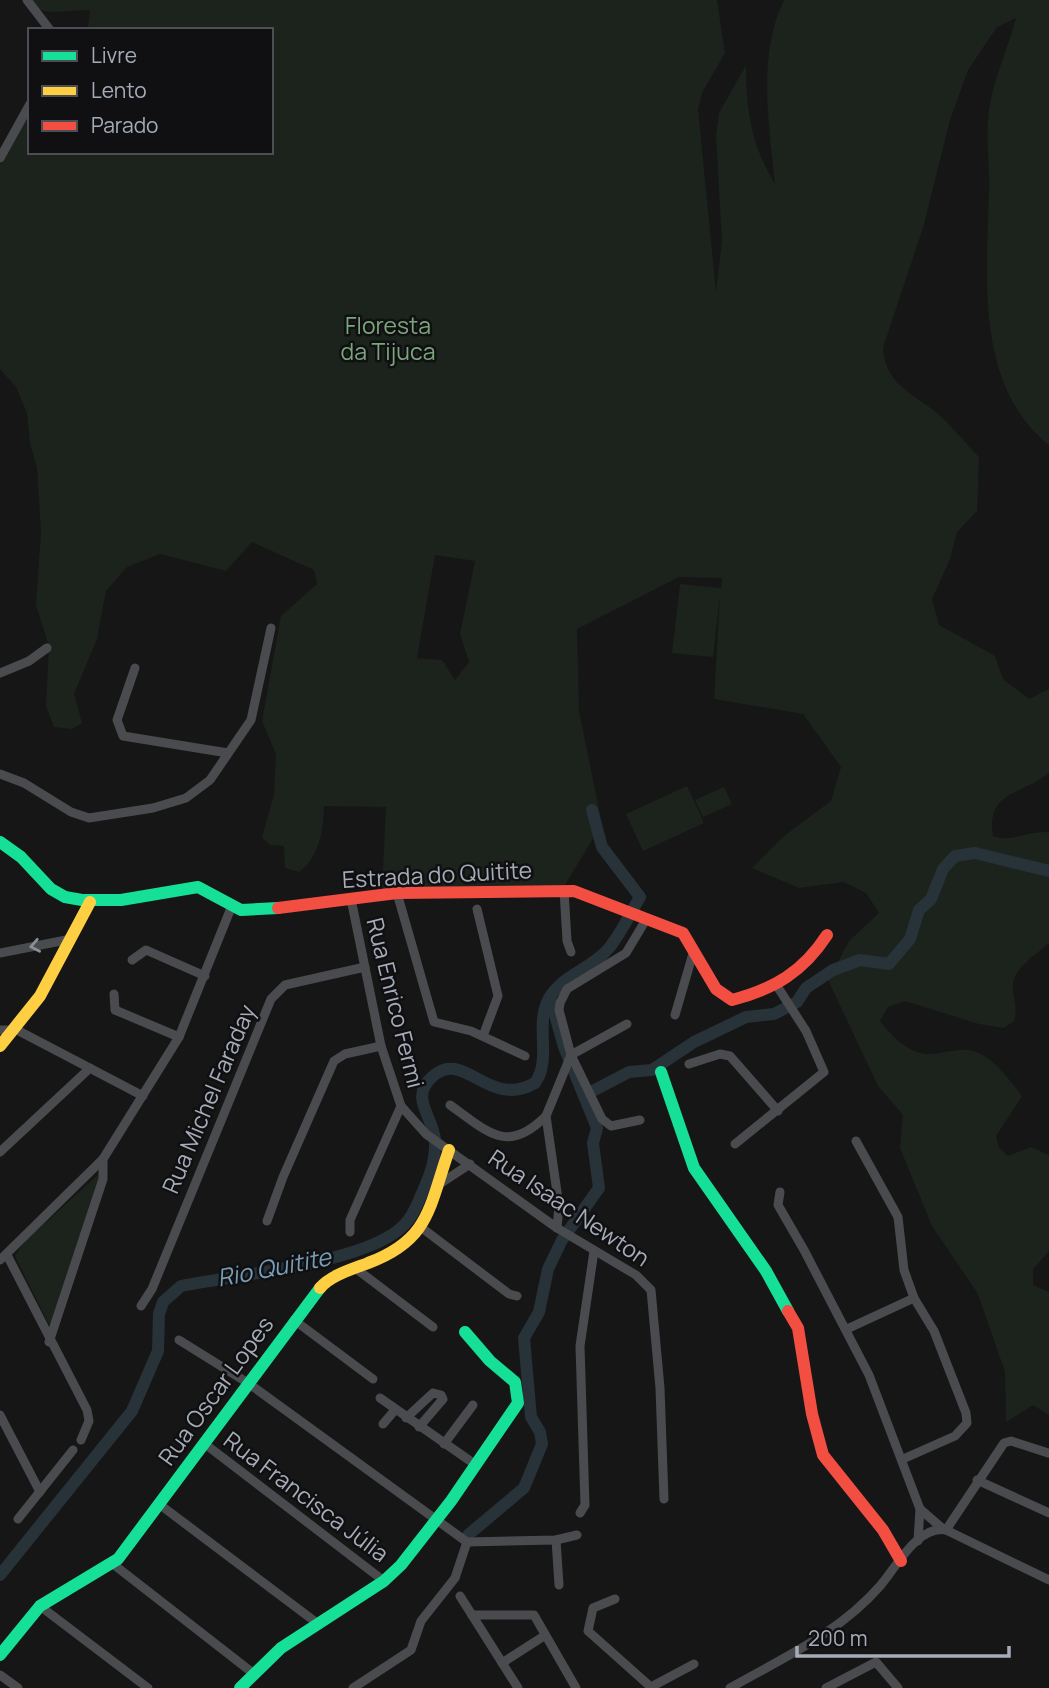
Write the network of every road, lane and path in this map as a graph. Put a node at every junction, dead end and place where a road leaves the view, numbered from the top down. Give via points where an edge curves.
1 (27, 0) edge
2 (48, 28) edge
3 (28, 108) edge
4 (0, 159) edge
5 (271, 628) dead end
6 (47, 648) dead end
7 (135, 668) dead end
8 (0, 673) edge
9 (228, 753) junction
10 (0, 774) edge
11 (0, 842) edge
12 (564, 890) junction
13 (397, 893) junction
14 (351, 899) junction
15 (90, 902) junction
16 (231, 908) junction
17 (477, 909) dead end
18 (647, 918) junction
19 (827, 935) dead end
20 (71, 939) junction
21 (695, 949) junction
22 (571, 952) dead end
23 (0, 953) edge
24 (132, 960) dead end
25 (365, 967) junction
26 (205, 976) junction
27 (780, 992) junction
28 (114, 994) dead end
29 (675, 1015) dead end
30 (627, 1024) dead end
31 (0, 1030) edge
32 (17, 1030) junction
33 (483, 1036) junction
34 (180, 1037) junction
35 (0, 1046) edge
36 (381, 1046) junction
37 (525, 1056) dead end
38 (570, 1060) junction
39 (689, 1064) dead end
40 (90, 1068) junction
41 (661, 1072) dead end
42 (144, 1096) junction
43 (450, 1105) dead end
44 (401, 1106) junction
45 (778, 1111) junction
46 (545, 1116) junction
47 (640, 1120) dead end
48 (856, 1141) dead end
49 (736, 1144) dead end
50 (447, 1148) junction
51 (0, 1153) edge
52 (103, 1159) junction
53 (470, 1164) junction
54 (438, 1185) junction
55 (780, 1192) dead end
56 (267, 1221) dead end
57 (422, 1228) junction
58 (559, 1229) junction
59 (350, 1232) dead end
60 (594, 1251) junction
61 (3, 1258) edge
62 (355, 1268) junction
63 (517, 1296) dead end
64 (914, 1298) junction
65 (141, 1306) dead end
66 (294, 1320) junction
67 (433, 1327) dead end
68 (847, 1329) junction
69 (465, 1332) dead end
70 (179, 1339) dead end
71 (50, 1342) junction
72 (373, 1379) dead end
73 (248, 1383) junction
74 (380, 1398) dead end
75 (474, 1405) dead end
76 (395, 1410) junction
77 (0, 1415) edge
78 (407, 1418) junction
79 (383, 1424) dead end
80 (419, 1427) junction
81 (81, 1440) dead end
82 (205, 1444) junction
83 (444, 1444) junction
84 (73, 1450) dead end
85 (1048, 1453) edge
86 (903, 1459) junction
87 (476, 1465) junction
88 (977, 1480) junction
89 (40, 1492) junction
90 (664, 1499) dead end
91 (159, 1504) junction
92 (920, 1509) junction
93 (580, 1513) dead end
94 (1049, 1513) edge
95 (18, 1519) dead end
96 (435, 1521) junction
97 (944, 1529) junction
98 (577, 1535) dead end
99 (556, 1540) junction
100 (918, 1541) junction
101 (467, 1542) junction
102 (901, 1561) junction
103 (113, 1564) junction
104 (1049, 1580) edge
105 (384, 1581) junction
106 (559, 1585) dead end
107 (460, 1596) dead end
108 (615, 1599) dead end
109 (40, 1606) junction
110 (472, 1615) junction
111 (317, 1623) junction
112 (544, 1636) junction
113 (0, 1655) edge
114 (502, 1663) junction
115 (694, 1664) dead end
116 (254, 1674) junction
117 (0, 1675) edge
118 (652, 1687) edge
119 (18, 1688) edge
120 (148, 1688) edge
121 (240, 1688) edge
122 (353, 1688) edge
123 (518, 1688) edge
124 (576, 1688) edge
125 (730, 1688) edge
126 (826, 1688) edge
127 (898, 1688) edge

1 - 2 street
3 - 4 street
5 - 9 street via 253,714
6 - 8 street
7 - 9 street via 117,720 123,736
9 - 10 street via 210,779 186,798 101,818 71,812
11 - 15 street via 57,894 71,901
12 - 13 street, Estrada do Quitite
12 - 18 street, Estrada do Quitite
12 - 22 street
13 - 14 street, Estrada do Quitite
13 - 33 street via 432,1019
14 - 16 street, Estrada do Quitite via 248,912
14 - 25 street, Rua Enrico Fermi
15 - 16 street via 198,887
15 - 20 street
16 - 26 street
17 - 33 street via 498,996
18 - 21 street, Estrada do Quitite via 683,933
18 - 38 street via 626,953 564,993 559,1010
19 - 27 street, Estrada do Quitite via 810,963
20 -> 23 street
20 - 32 street via 41,997
21 - 27 street, Estrada do Quitite via 716,989 726,998
21 - 29 street
24 - 26 street via 146,950
25 - 36 street, Rua Enrico Fermi
25 - 65 street, Rua Michel Faraday via 285,985 271,999 152,1289
26 - 34 street
27 - 45 street via 824,1072
28 - 34 street via 116,1010
30 - 38 street
31 - 32 street
32 - 35 street
32 - 40 street
33 - 37 street
34 - 42 street
36 - 44 street, Rua Enrico Fermi
36 - 56 street via 334,1061
38 - 46 street
38 - 47 street via 607,1125
39 - 45 street via 720,1054 730,1056
40 - 42 street
40 - 51 street
41 - 102 street via 694,1168 766,1272 798,1328 823,1455 883,1530
42 - 52 street
43 - 46 street via 503,1138 523,1135
44 - 50 street, Rua Isaac Newton via 426,1135
44 - 59 street, Rua Enrico Fermi via 350,1220
45 - 49 street
46 - 58 street
48 - 64 street via 898,1217 901,1259
50 - 53 street, Rua Isaac Newton
50 - 54 street, Rua Oscar Lopes
52 - 61 street
52 - 71 street via 103,1179
53 - 54 street
53 - 58 street, Rua Isaac Newton
54 - 57 street, Rua Oscar Lopes
55 - 68 street via 778,1205
57 - 62 street, Rua Oscar Lopes via 406,1247
57 - 63 street
58 - 60 street, Rua Isaac Newton
60 - 90 street, Rua Isaac Newton via 636,1275 651,1290
60 - 93 street via 580,1346 584,1504
61 - 71 street
62 - 66 street, Rua Oscar Lopes via 323,1284
62 - 67 street
64 - 68 street
64 - 86 street via 934,1331 967,1423 956,1436
66 - 72 street
66 - 73 street, Rua Oscar Lopes
68 - 86 street
69 - 87 street via 515,1382 519,1395
70 - 73 street
71 - 81 street via 87,1410 89,1421
73 - 82 street, Rua Oscar Lopes
73 - 96 street
74 - 76 street
75 - 83 street
76 - 78 street
76 - 79 street
77 - 89 street
78 - 80 street
78 - 80 street via 438,1392 443,1399
80 - 83 street
82 - 91 street, Rua Oscar Lopes
82 - 105 street, Rua Francisca Júlia
83 - 87 street
84 - 89 street
85 - 88 street via 1006,1441
86 - 92 street
87 - 96 street
88 - 94 street
88 - 97 street
89 - 95 street
91 - 103 street, Rua Oscar Lopes
91 - 111 street
92 - 97 street
92 - 100 street
96 - 101 street
96 - 105 street
97 - 100 street via 926,1533
97 - 104 street
98 - 99 street
99 - 101 street
99 - 106 street
100 - 102 street
101 - 122 street via 455,1578 421,1621 411,1650
102 - 125 street via 841,1624
103 - 109 street, Rua Oscar Lopes
103 - 116 street
105 - 111 street
107 - 110 street
108 - 118 street via 593,1608 590,1633
109 - 113 street, Rua Oscar Lopes
109 - 120 street
110 - 112 street via 534,1615
110 - 114 street
111 - 116 street
112 - 114 street
112 - 124 street
114 - 123 street
115 - 118 street
116 - 121 street
117 - 119 street
126 - 127 street via 873,1663 879,1664

